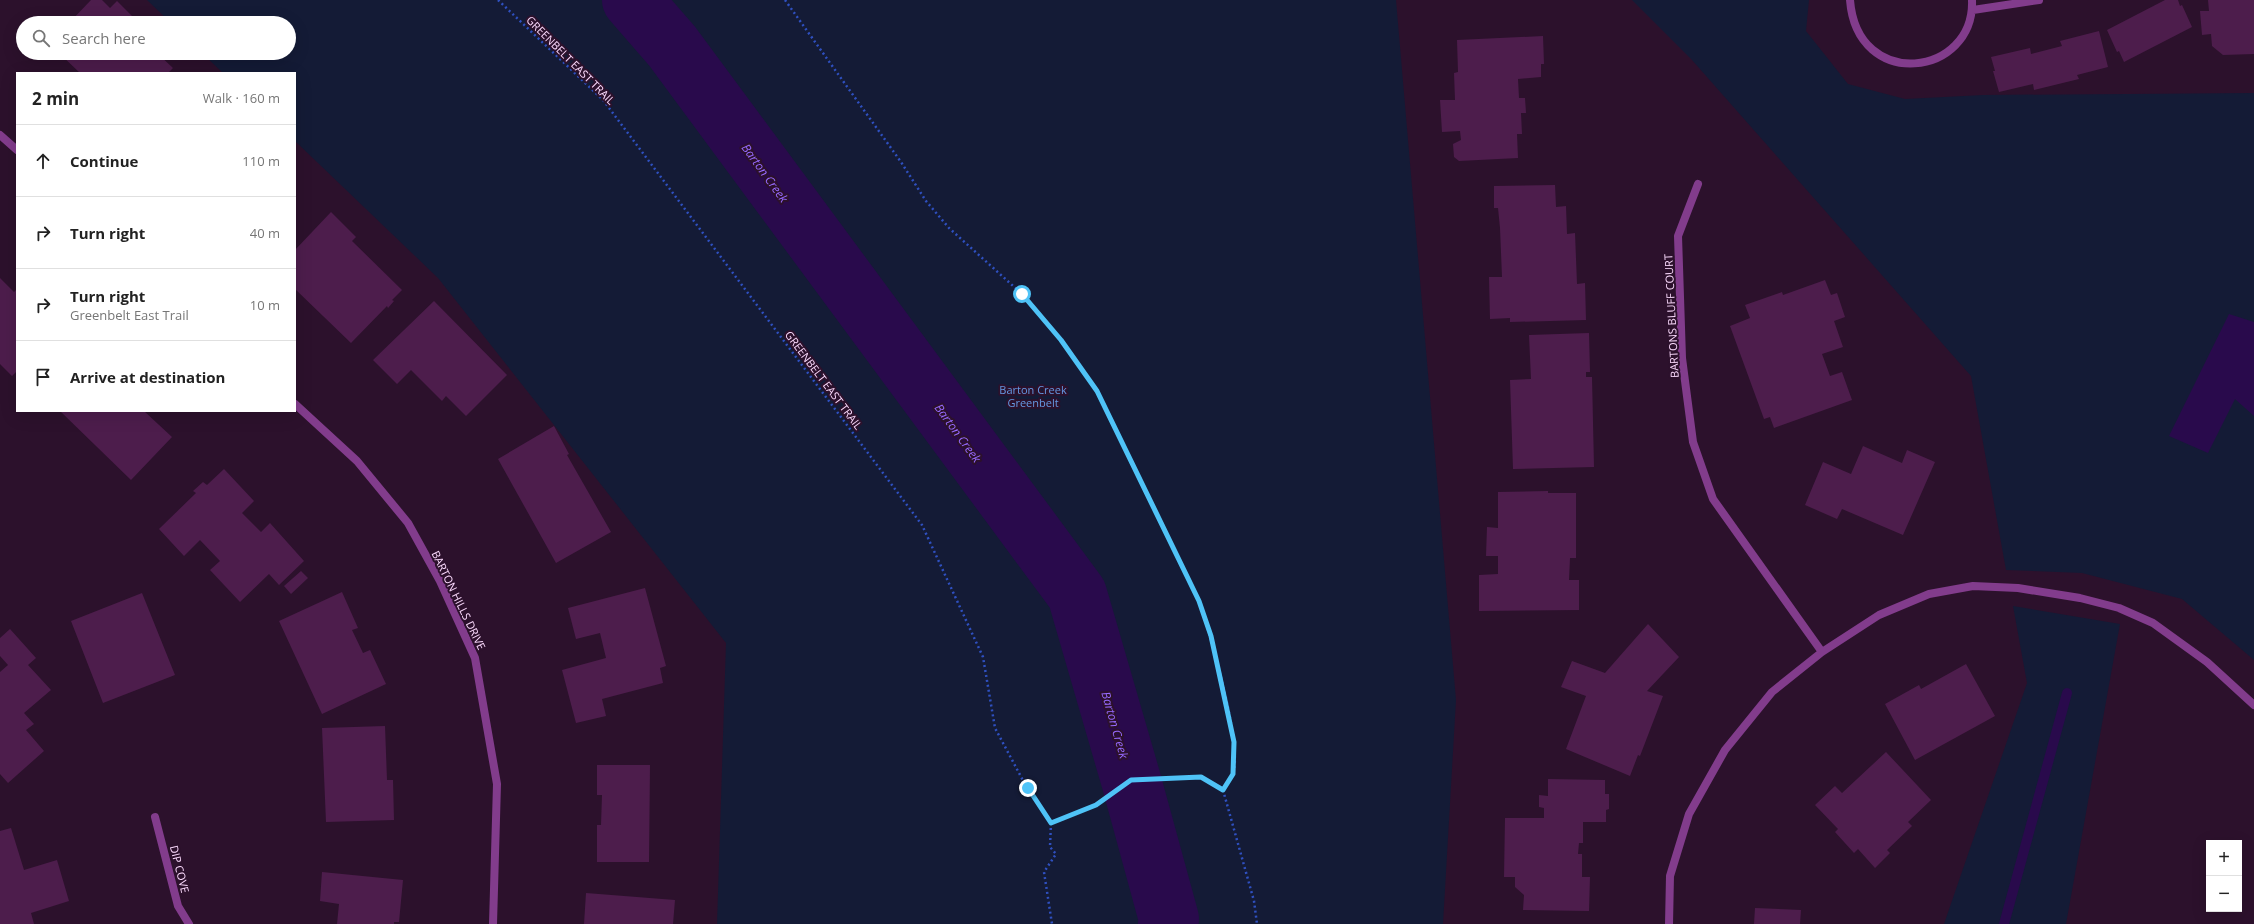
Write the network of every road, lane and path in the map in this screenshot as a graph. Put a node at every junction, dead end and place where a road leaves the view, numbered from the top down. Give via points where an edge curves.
1 (498, 0) edge
2 (785, 0) edge
3 (1850, 0) edge
4 (1972, 0) edge
5 (2039, 0) edge
6 (1973, 10) junction
7 (0, 135) edge
8 (16, 149) edge
9 (1698, 184) dead end
10 (296, 405) edge
11 (1822, 652) junction
12 (2254, 705) edge
13 (1223, 790) junction
14 (155, 818) dead end
15 (1051, 823) junction
16 (189, 924) edge
17 (493, 924) edge
18 (1052, 924) edge
19 (1257, 924) edge
20 (1669, 924) edge

1 - 15 path, GREENBELT EAST TRAIL via 603,100 922,525 983,657 995,728 1028,788
2 - 13 path via 926,201 949,228 1022,294 1061,340 1097,391 1193,588 1211,636 1234,742 1233,774
3 - 6 street via 1851,17 1860,37 1874,52 1893,62 1915,64 1935,59 1953,48 1966,31
4 - 6 street
5 - 6 street
7 - 8 street
9 - 11 street, BARTONS BLUFF COURT via 1678,236 1682,358 1693,442 1713,500
10 - 17 street, BARTON HILLS DRIVE via 357,461 408,523 440,581 475,658 497,784
11 - 12 street via 1879,615 1929,594 1973,586 2018,588 2080,598 2119,608 2153,623 2206,662
11 - 20 street via 1772,692 1721,757 1689,814 1670,876
13 - 15 path via 1201,777 1131,780 1096,805
13 - 19 path via 1254,901
14 - 16 street, DIP COVE via 178,906
15 - 18 path via 1050,847 1056,854 1044,872

